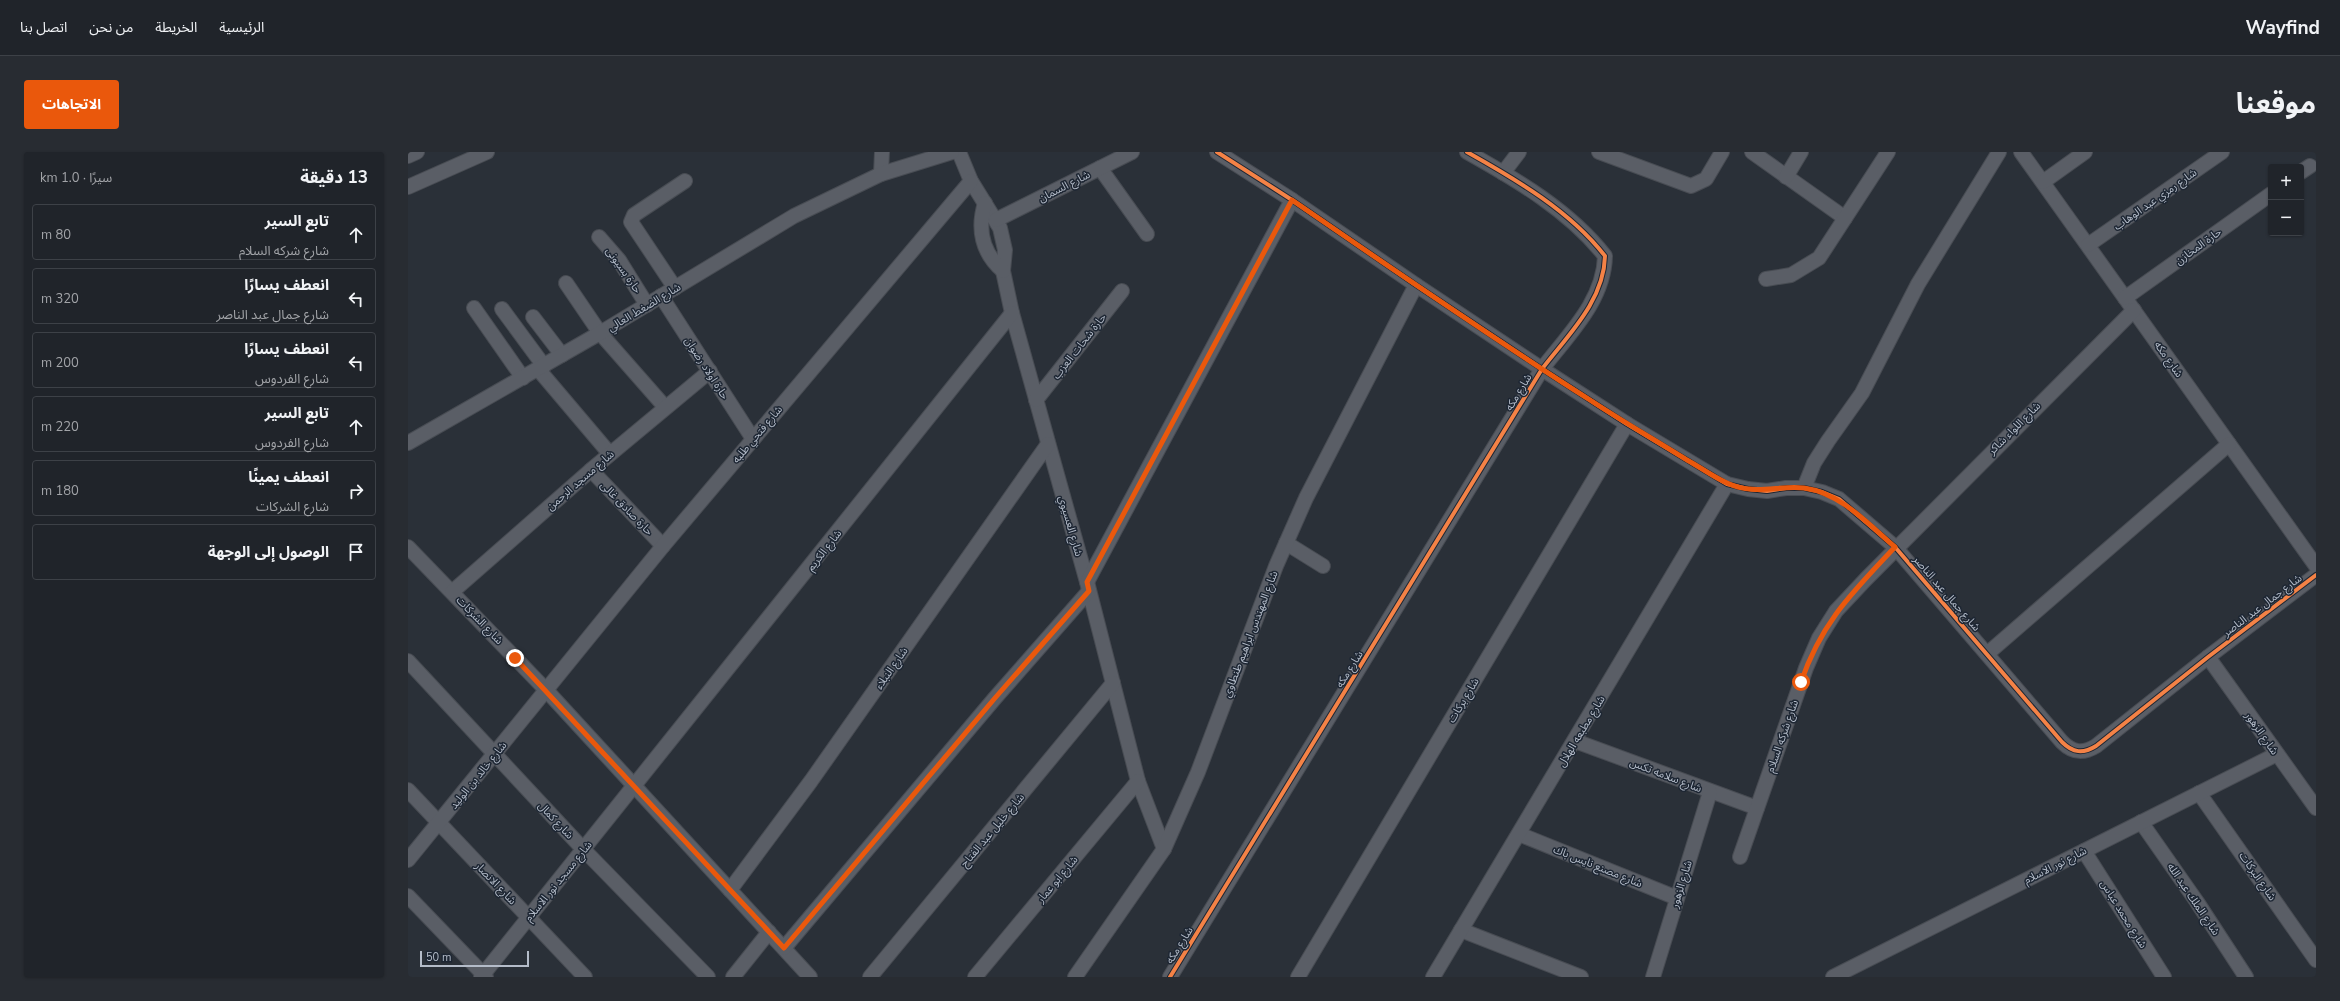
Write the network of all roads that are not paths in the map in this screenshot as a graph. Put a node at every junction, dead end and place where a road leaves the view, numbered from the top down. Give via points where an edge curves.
1 (417, 152) edge
2 (487, 152) edge
3 (882, 152) edge
4 (952, 152) edge
5 (959, 152) edge
6 (1132, 152) edge
7 (1467, 152) edge
8 (1519, 152) edge
9 (1599, 152) edge
10 (1722, 152) edge
11 (1752, 152) edge
12 (1801, 152) edge
13 (1888, 152) edge
14 (1999, 152) edge
15 (2021, 152) edge
16 (2086, 152) edge
17 (2222, 152) edge
18 (1222, 153) edge
19 (408, 156) edge
20 (1100, 168) junction
21 (1503, 172) junction
22 (881, 174) junction
23 (1786, 176) junction
24 (685, 181) dead end
25 (971, 181) junction
26 (2043, 182) junction
27 (408, 187) edge
28 (2268, 196) edge
29 (1292, 200) junction
30 (985, 203) junction
31 (1845, 218) junction
32 (996, 220) junction
33 (1147, 234) dead end
34 (599, 237) dead end
35 (2088, 245) junction
36 (1003, 271) junction
37 (1766, 279) dead end
38 (566, 283) dead end
39 (1416, 285) junction
40 (675, 288) junction
41 (1122, 291) dead end
42 (661, 296) junction
43 (2130, 304) junction
44 (647, 305) junction
45 (474, 308) dead end
46 (502, 309) dead end
47 (1012, 313) junction
48 (533, 317) dead end
49 (600, 334) junction
50 (562, 355) junction
51 (541, 368) junction
52 (1542, 369) junction
53 (710, 371) junction
54 (523, 378) junction
55 (1036, 400) junction
56 (665, 407) junction
57 (1627, 424) junction
58 (753, 439) junction
59 (408, 443) edge
60 (1048, 444) junction
61 (2229, 444) junction
62 (610, 454) junction
63 (591, 470) junction
64 (1727, 484) junction
65 (1804, 488) junction
66 (1286, 543) junction
67 (663, 546) junction
68 (1895, 547) junction
69 (410, 555) edge
70 (1323, 566) dead end
71 (2316, 566) edge
72 (2316, 575) edge
73 (1088, 586) junction
74 (452, 592) junction
75 (1987, 654) junction
76 (2208, 657) junction
77 (408, 661) edge
78 (1113, 683) junction
79 (547, 691) junction
80 (1575, 740) junction
81 (495, 754) junction
82 (2277, 754) junction
83 (1138, 780) junction
84 (636, 786) junction
85 (408, 790) edge
86 (1710, 792) junction
87 (2199, 793) junction
88 (1757, 808) junction
89 (2316, 808) edge
90 (2141, 822) junction
91 (439, 823) junction
92 (1519, 834) junction
93 (1164, 849) junction
94 (584, 850) junction
95 (2084, 851) junction
96 (1740, 857) dead end
97 (408, 860) edge
98 (730, 890) junction
99 (408, 896) edge
100 (1677, 898) junction
101 (529, 918) junction
102 (1461, 930) junction
103 (769, 932) junction
104 (784, 948) junction
105 (2316, 960) edge
106 (483, 976) edge
107 (807, 976) edge
108 (585, 977) edge
109 (708, 977) edge
110 (733, 977) edge
111 (870, 977) edge
112 (975, 977) edge
113 (1075, 977) edge
114 (1170, 977) edge
115 (1298, 977) edge
116 (1433, 977) edge
117 (1581, 977) edge
118 (1653, 977) edge
119 (1834, 977) edge
120 (2164, 977) edge
121 (2246, 977) edge

1 - 19 street
2 - 27 street
3 - 22 street
4 - 22 street, شارع الضغط العالي
5 - 25 street, شارع العسيوي
6 - 20 street, شارع السمان
7 - 21 street, شارع مكه
8 - 21 street
9 - 10 street via 1691,186 1706,179
11 - 23 street
12 - 23 street
13 - 31 street
14 - 65 street via 1918,284 1862,393 1814,463
15 - 26 street, شارع مكه
16 - 26 street
17 - 35 street, شارع رمزي عبد الوهاب
18 - 29 street, شارع جمال عبد الناصر
20 - 32 street, شارع السمان
20 - 33 street
21 - 52 street, شارع مكه via 1534,192 1592,239 1605,256 1603,278 1590,308
22 - 40 street, شارع الضغط العالي via 794,216
23 - 31 street
24 - 40 street via 634,215 631,222
25 - 30 street, شارع العسيوي
25 - 58 street, شارع فتحي طلبه
26 - 35 street, شارع مكه
28 - 43 street, حارة المخازن
29 - 39 street, شارع جمال عبد الناصر
29 - 73 street
30 - 32 street, شارع العسيوي
30 - 36 street, شارع العسيوي via 981,215 982,240 993,262
31 - 37 street via 1819,258 1791,275
32 - 36 street, شارع العسيوي via 1003,238
34 - 44 street, حارة بسيونى via 619,260
35 - 43 street, شارع مكه
36 - 47 street, شارع العسيوي
38 - 49 street
39 - 52 street, شارع جمال عبد الناصر
39 - 66 street, شارع المهندس ابراهيم طنطاوي via 1306,498
40 - 42 street, شارع الضغط العالي
41 - 55 street, حارة شحات العزب
42 - 44 street, شارع الضغط العالي
42 - 53 street, حارة اولاد رضوان
43 - 61 street, شارع مكه
43 - 68 street, شارع اللواء شاكر
44 - 49 street, شارع الضغط العالي
45 - 54 street
46 - 51 street
47 - 55 street, شارع العسيوي
47 - 84 street, شارع الكريم
48 - 50 street
49 - 50 street, شارع الضغط العالي
49 - 56 street
50 - 51 street, شارع الضغط العالي
51 - 54 street, شارع الضغط العالي
51 - 62 street
52 - 57 street, شارع جمال عبد الناصر
52 - 114 street, شارع مكه
53 - 56 street, شارع مسجد الرحمن
53 - 58 street, حارة اولاد رضوان
54 - 59 street, شارع الضغط العالي
55 - 60 street, شارع العسيوي
56 - 62 street, شارع مسجد الرحمن
57 - 64 street, شارع جمال عبد الناصر
57 - 115 street, شارع بركات
58 - 67 street, شارع فتحي طلبه
60 - 73 street, شارع العسيوي
60 - 98 street, شارع النبلاء via 811,781
61 - 71 street, شارع مكه
61 - 75 street
62 - 63 street, شارع مسجد الرحمن
63 - 67 street, حارة صادق غالى
63 - 74 street, شارع مسجد الرحمن
64 - 65 street, شارع جمال عبد الناصر via 1767,491
64 - 80 street, شارع مطبعه الهلال
65 - 68 street, شارع جمال عبد الناصر via 1839,499
66 - 70 street
66 - 93 street, شارع المهندس ابراهيم طنطاوي via 1198,772
67 - 79 street, شارع فتحي طلبه
68 - 75 street, شارع جمال عبد الناصر
68 - 88 street, شارع شركه السلام via 1836,611 1819,638
69 - 74 street, شارع الشركات
72 - 76 street, شارع جمال عبد الناصر
73 - 78 street, شارع العسيوي
73 - 104 street
74 - 79 street, شارع الشركات
75 - 76 street, شارع جمال عبد الناصر via 2068,748 2082,752 2096,746
76 - 82 street, شارع الزهور
77 - 81 street, شارع كمال
78 - 83 street, شارع العسيوي
78 - 111 street, شارع خليل عبد الفتاح
79 - 81 street, شارع خالد بن الوليد
79 - 84 street, شارع الشركات
80 - 86 street, شارع سلامه تكس
80 - 92 street, شارع مطبعه الهلال
81 - 91 street, شارع خالد بن الوليد
81 - 94 street, شارع كمال
82 - 87 street, شارع نور الاسلام
82 - 89 street, شارع الزهور
83 - 93 street, شارع العسيوي
83 - 112 street, شارع ابو عمار
84 - 94 street, شارع مسجد نور الاسلام
84 - 98 street, شارع الشركات
85 - 91 street, شارع الانصار
86 - 88 street, شارع سلامه تكس
86 - 100 street, شارع الزهور
87 - 90 street, شارع نور الاسلام
87 - 105 street, شارع البركات
88 - 96 street, شارع شركه السلام
90 - 95 street, شارع نور الاسلام
90 - 121 street, شارع الملك عبد الله
91 - 97 street, شارع خالد بن الوليد
91 - 101 street, شارع الانصار
92 - 100 street, شارع مصنع نايس باك
92 - 102 street, شارع مطبعه الهلال
93 - 113 street, شارع المهندس ابراهيم طنطاوي
94 - 101 street, شارع مسجد نور الاسلام
94 - 109 street, شارع كمال
95 - 119 street, شارع نور الاسلام
95 - 120 street, شارع محمد عباس
98 - 103 street, شارع الشركات
99 - 106 street
100 - 118 street, شارع الزهور
101 - 106 street, شارع مسجد نور الاسلام
101 - 108 street, شارع الانصار
102 - 116 street, شارع مطبعه الهلال
102 - 117 street
103 - 104 street, شارع الشركات
103 - 110 street
104 - 107 street, شارع الشركات

